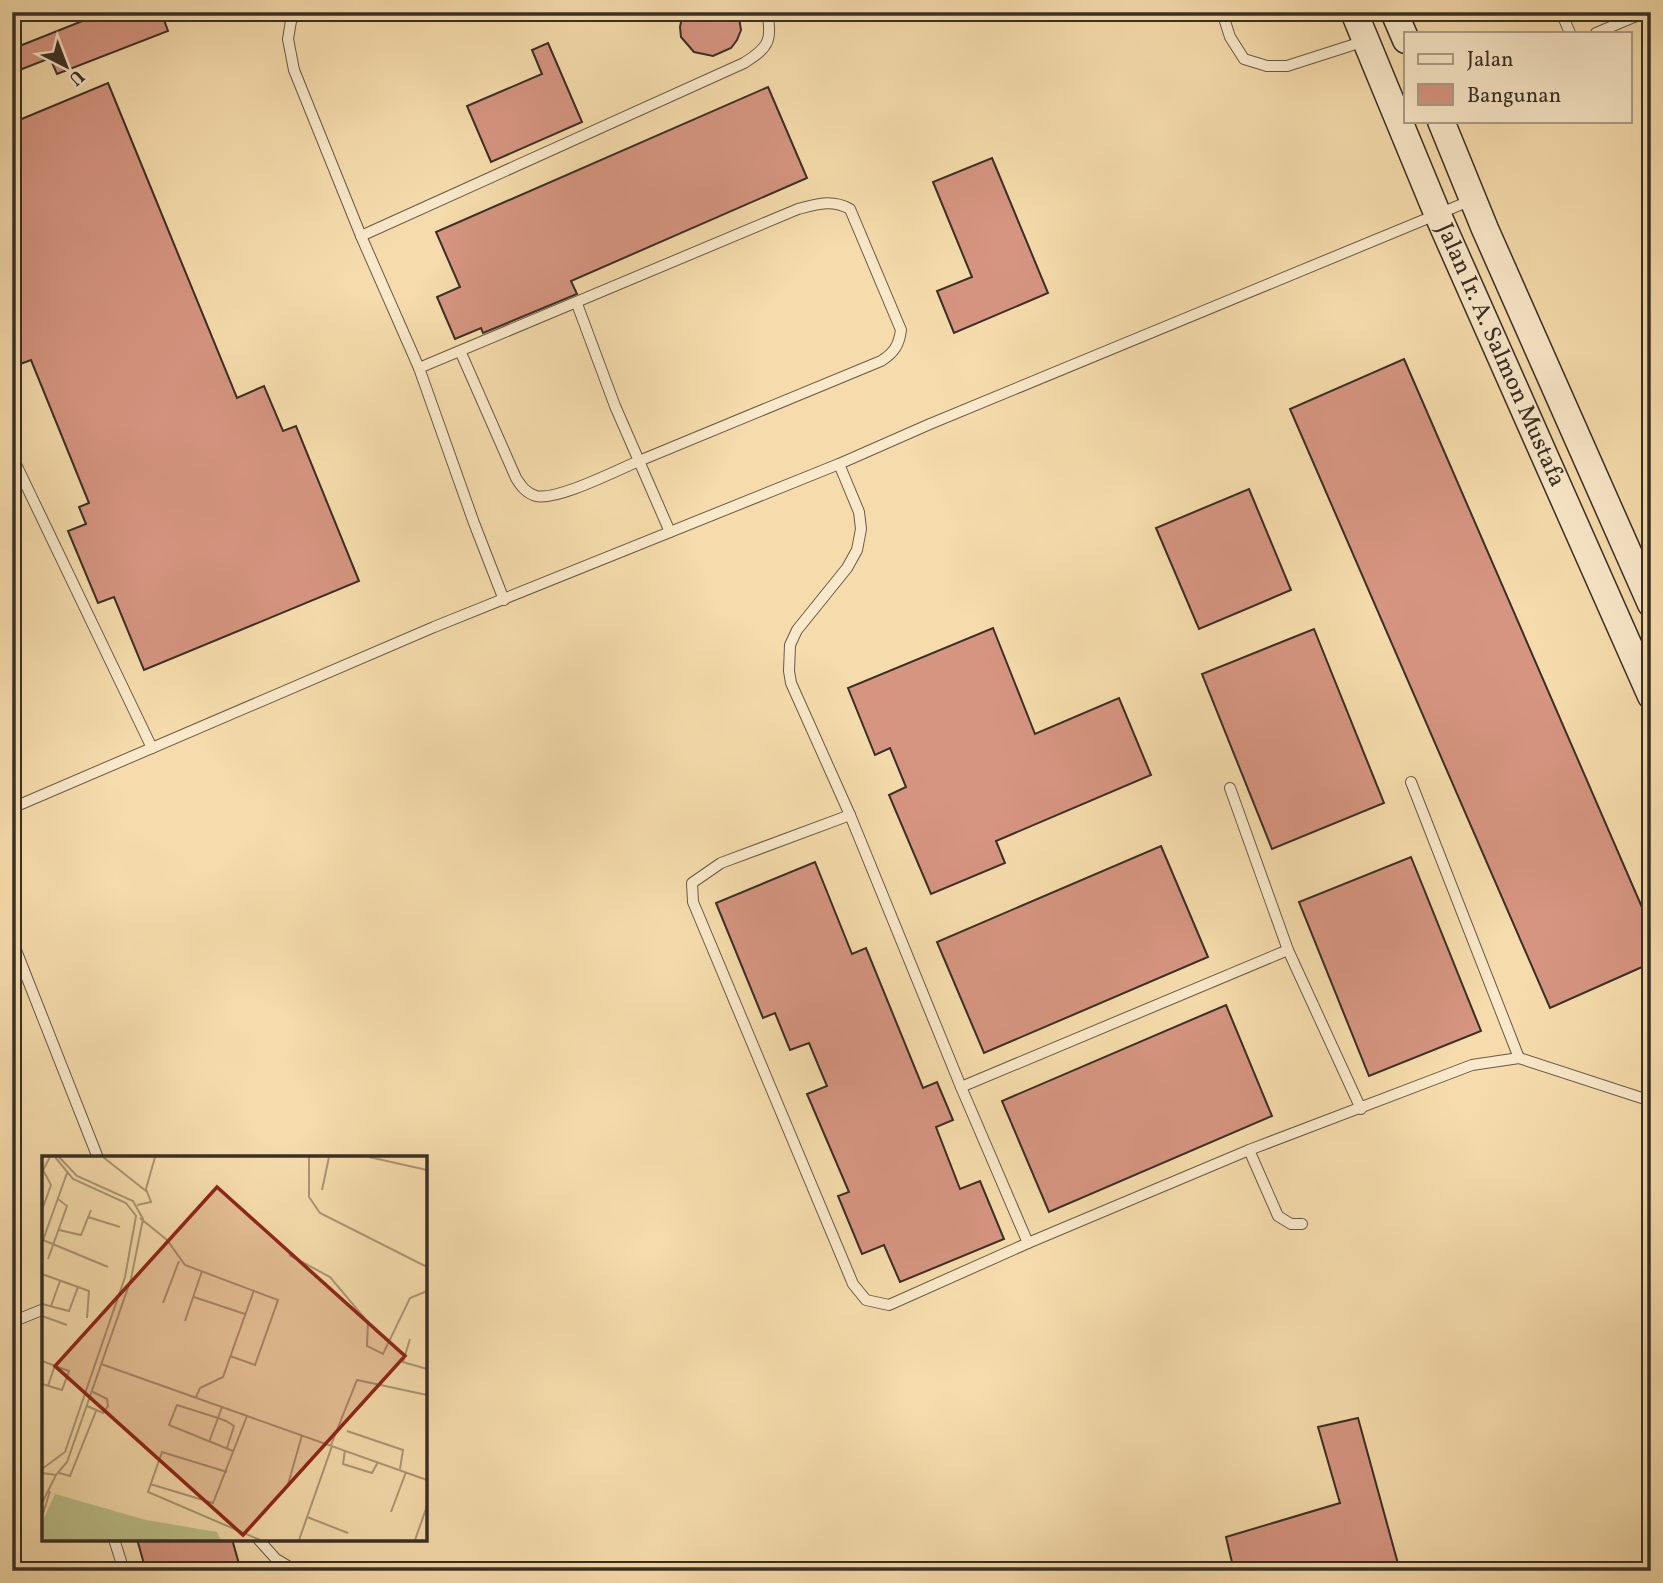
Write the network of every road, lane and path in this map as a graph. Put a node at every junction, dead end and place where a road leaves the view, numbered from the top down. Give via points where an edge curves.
1 (297, 12) edge
2 (767, 12) edge
3 (1222, 12) edge
4 (1354, 12) edge
5 (1394, 12) edge
6 (1561, 12) edge
7 (1646, 12) edge
8 (1570, 32) edge
9 (1598, 32) edge
10 (1404, 35) edge
11 (1366, 40) junction
12 (1441, 122) edge
13 (1473, 200) junction
14 (1437, 213) junction
15 (361, 236) junction
16 (577, 303) junction
17 (461, 353) junction
18 (419, 368) junction
19 (12, 456) edge
20 (639, 461) junction
21 (839, 464) junction
22 (670, 532) junction
23 (504, 600) junction
24 (1651, 604) edge
25 (1651, 696) edge
26 (152, 748) junction
27 (1411, 782) dead end
28 (1230, 788) dead end
29 (12, 807) edge
30 (850, 815) junction
31 (12, 940) edge
32 (1287, 950) junction
33 (1519, 1058) junction
34 (961, 1087) junction
35 (1651, 1101) edge
36 (1361, 1109) junction
37 (1249, 1150) junction
38 (97, 1156) edge
39 (1302, 1224) dead end
40 (1028, 1243) junction
41 (42, 1310) edge
42 (12, 1322) edge
43 (115, 1541) edge
44 (260, 1541) edge
45 (1006, 1568) dead end
46 (124, 1571) edge
47 (296, 1571) edge
48 (994, 1571) edge

1 - 15 lane via 288,39 294,70
2 - 15 lane via 771,33 764,51 744,63
3 - 11 lane via 1244,59 1267,66 1287,66
4 - 11 street, Jalan Ir. A. Salmon Mustafa
5 - 10 street
6 - 8 lane
7 - 9 lane
11 - 14 street, Jalan Ir. A. Salmon Mustafa
12 - 13 street, Jalan Ir. A. Salmon Mustafa
13 - 14 lane
13 - 24 street, Jalan Ir. A. Salmon Mustafa
14 - 21 lane
14 - 25 street, Jalan Ir. A. Salmon Mustafa
15 - 18 lane
16 - 17 lane
16 - 20 lane
16 - 20 lane via 798,209 825,202 850,209 897,319 899,344 881,361
17 - 18 lane
17 - 20 lane via 516,478 534,496 548,497
18 - 23 lane
19 - 26 lane
20 - 22 lane
21 - 22 lane
21 - 30 lane via 859,512 857,550 797,630 790,645 789,671
22 - 23 lane
23 - 26 lane
26 - 29 lane
27 - 33 lane
28 - 32 lane
30 - 34 lane
30 - 40 lane via 721,863 692,883 698,915 853,1284 866,1300 889,1305
31 - 38 lane
32 - 34 lane
32 - 36 lane
33 - 35 lane
33 - 36 lane via 1472,1065
34 - 40 lane
36 - 37 lane
37 - 39 lane via 1278,1216
37 - 40 lane
41 - 42 lane
43 - 46 lane
44 - 47 lane via 276,1559
45 - 48 lane

